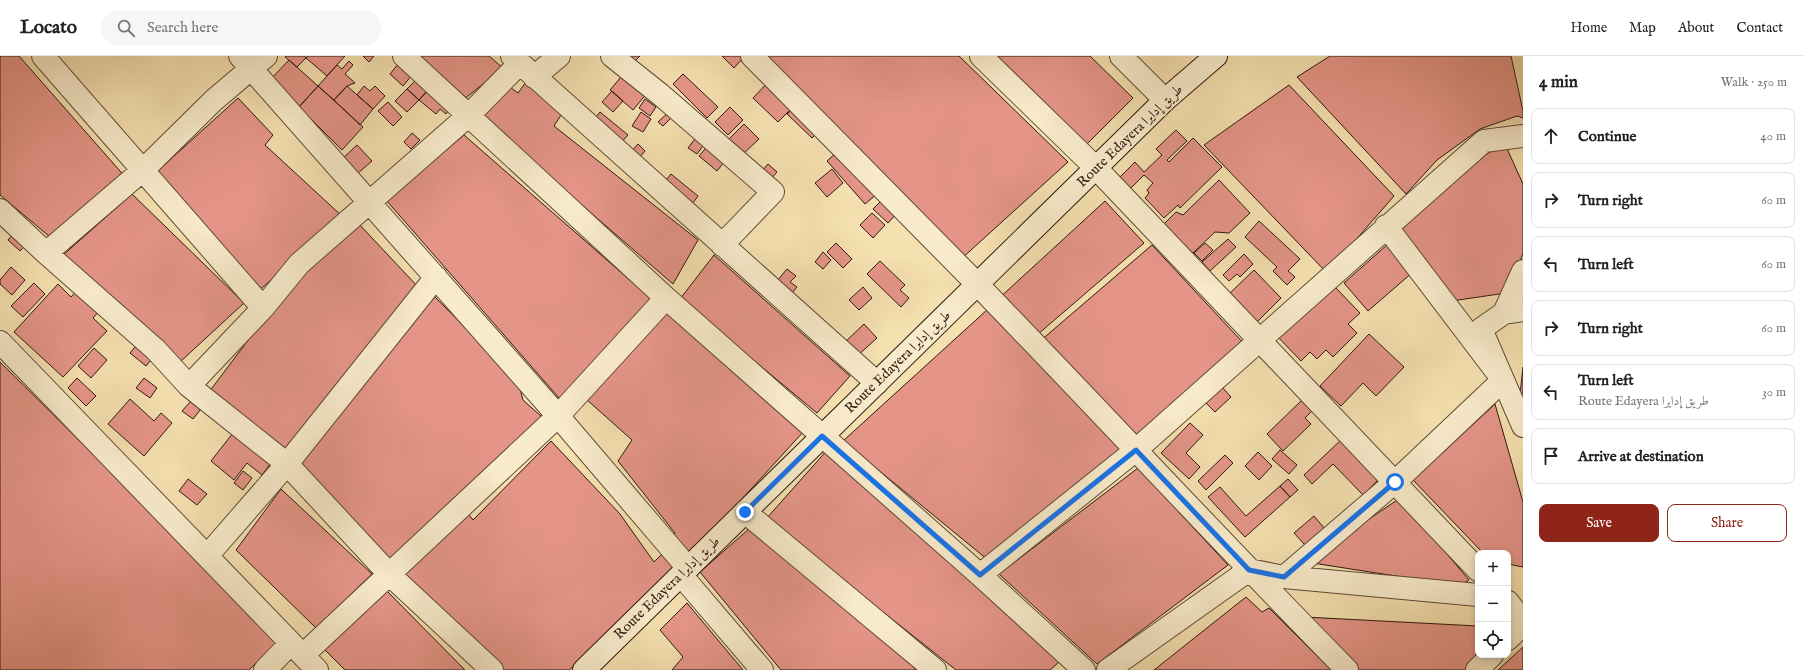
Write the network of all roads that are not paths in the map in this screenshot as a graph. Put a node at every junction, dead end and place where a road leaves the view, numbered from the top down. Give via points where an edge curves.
1 (43, 56) edge
2 (404, 56) edge
3 (559, 56) edge
4 (612, 56) edge
5 (752, 56) edge
6 (981, 56) edge
7 (1121, 56) edge
8 (1216, 56) edge
9 (252, 60) edge
10 (522, 66) edge
11 (1165, 100) junction
12 (469, 115) junction
13 (1523, 136) edge
14 (1096, 168) junction
15 (143, 170) junction
16 (370, 202) junction
17 (0, 210) edge
18 (1386, 226) junction
19 (722, 246) junction
20 (46, 253) junction
21 (1523, 271) edge
22 (436, 277) junction
23 (978, 284) junction
24 (666, 298) junction
25 (263, 308) junction
26 (1514, 311) edge
27 (1259, 339) junction
28 (0, 342) edge
29 (1503, 380) junction
30 (877, 383) junction
31 (189, 386) junction
32 (558, 416) junction
33 (1523, 426) edge
34 (822, 436) junction
35 (1136, 450) junction
36 (287, 464) junction
37 (1395, 482) junction
38 (745, 512) junction
39 (207, 556) junction
40 (1475, 567) edge
41 (1249, 570) junction
42 (684, 571) junction
43 (390, 575) junction
44 (980, 575) junction
45 (1284, 577) junction
46 (1475, 594) edge
47 (1511, 597) edge
48 (1523, 597) edge
49 (1511, 606) edge
50 (1523, 623) edge
51 (1511, 636) edge
52 (304, 656) edge
53 (1489, 658) edge
54 (265, 670) edge
55 (492, 670) edge
56 (584, 670) edge
57 (762, 670) edge
58 (935, 670) edge
59 (1084, 670) edge
60 (1108, 670) edge
61 (1347, 670) edge
62 (1477, 670) edge

1 - 15 street
2 - 12 street
3 - 10 street
4 - 19 street via 773,192
5 - 23 street
6 - 14 street
7 - 11 street
8 - 11 street, Route Edayera طريق إدايرا
9 - 15 street
9 - 16 street
10 - 12 street
10 - 19 street
11 - 14 street, Route Edayera طريق إدايرا
12 - 16 street
12 - 24 street
13 - 18 street via 1484,141
14 - 23 street, Route Edayera طريق إدايرا
14 - 27 street
15 - 20 street
15 - 25 street
16 - 22 street
16 - 25 street via 299,264
17 - 20 street
18 - 27 street
18 - 29 street
19 - 30 street
20 - 31 street via 156,350
21 - 26 street
22 - 32 street
22 - 36 street
23 - 30 street, Route Edayera طريق إدايرا
23 - 35 street
24 - 32 street
24 - 34 street
25 - 31 street
26 - 29 street via 1481,329
27 - 35 street
27 - 37 street
28 - 39 street
29 - 33 street
29 - 37 street
30 - 34 street, Route Edayera طريق إدايرا
31 - 36 street
32 - 42 street
32 - 43 street
34 - 38 street, Route Edayera طريق إدايرا
34 - 44 street
35 - 41 street
35 - 44 street
36 - 39 street
36 - 43 street
37 - 40 street
37 - 45 street
38 - 42 street, Route Edayera طريق إدايرا
38 - 58 street
39 - 52 street
41 - 45 street
41 - 60 street
41 - 61 street
42 - 56 street, Route Edayera طريق إدايرا
42 - 57 street
43 - 52 street
43 - 55 street
44 - 59 street
45 - 46 street
47 - 48 street
49 - 50 street
50 - 51 street
52 - 54 street
53 - 62 street

